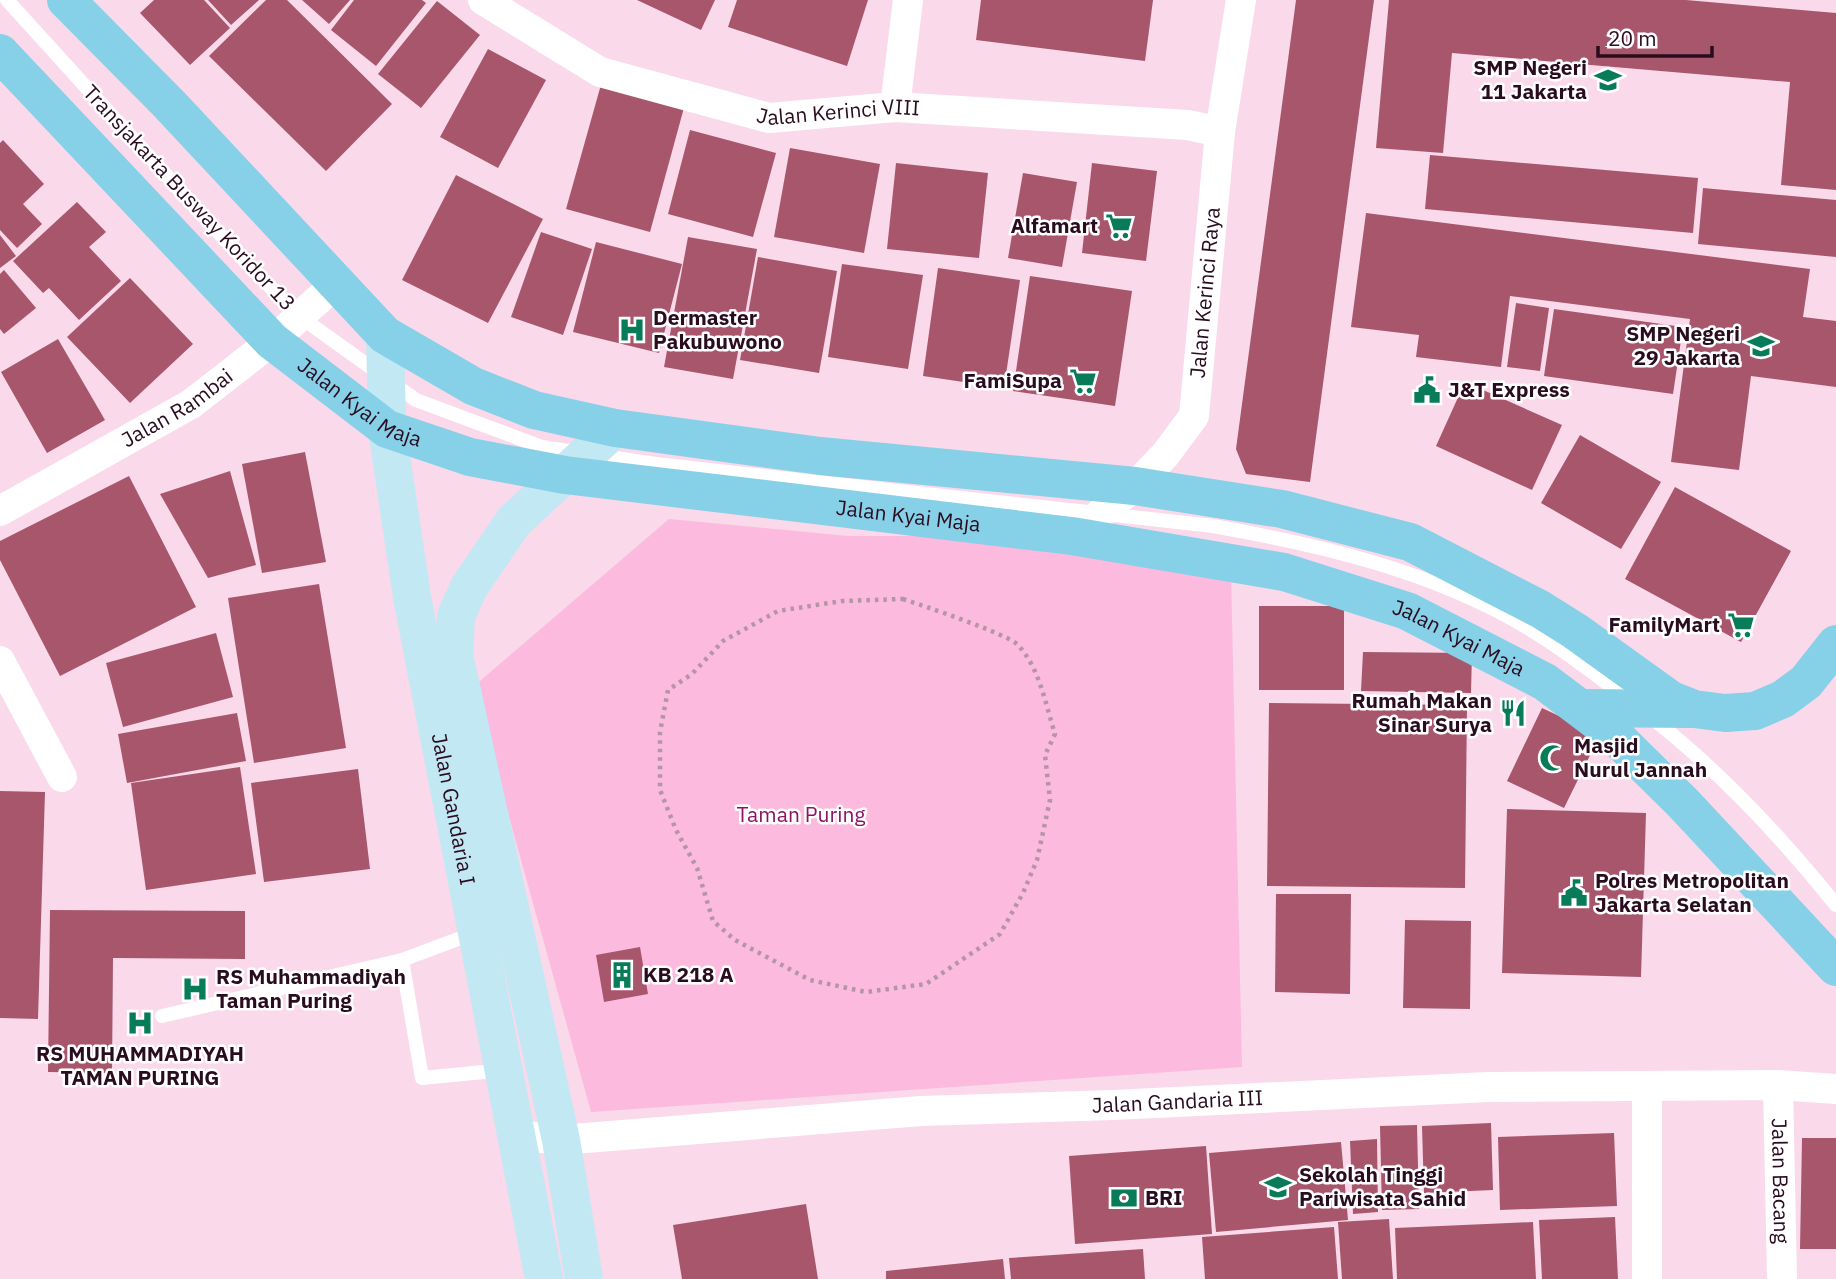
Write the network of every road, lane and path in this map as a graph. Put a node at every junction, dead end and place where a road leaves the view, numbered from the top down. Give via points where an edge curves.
1 (7, 0) edge
2 (66, 0) edge
3 (482, 0) edge
4 (908, 0) edge
5 (1241, 0) edge
6 (0, 53) edge
7 (895, 107) junction
8 (1220, 132) junction
9 (338, 282) junction
10 (385, 335) junction
11 (272, 341) junction
12 (615, 428) junction
13 (387, 429) junction
14 (565, 475) junction
15 (1135, 486) junction
16 (0, 511) edge
17 (1072, 536) junction
18 (1016, 643) joint
19 (1836, 644) edge
20 (0, 661) edge
21 (1581, 708) junction
22 (1694, 709) junction
23 (62, 777) dead end
24 (1836, 905) edge
25 (476, 933) junction
26 (402, 960) junction
27 (1836, 967) edge
28 (162, 1016) dead end
29 (504, 1070) junction
30 (1778, 1085) junction
31 (1647, 1087) junction
32 (1836, 1089) edge
33 (517, 1135) junction
34 (561, 1140) junction
35 (544, 1279) edge
36 (584, 1279) edge
37 (1647, 1279) edge
38 (1782, 1279) edge

1 - 24 lane, Transjakarta Busway Koridor 13 via 295,313 416,400 542,447 656,464 1213,526 1378,564 1463,595 1525,626 1587,666 1664,727 1730,788
2 - 9 main road
3 - 7 street, Jalan Kerinci VIII via 600,72 769,118
4 - 7 street
5 - 8 street, Jalan Kerinci Raya
6 - 11 main road, Jalan Kyai Maja
7 - 8 street, Jalan Kerinci VIII via 1188,125
8 - 15 street, Jalan Kerinci Raya via 1194,416
9 - 10 main road
9 - 11 street, Jalan Rambai
10 - 12 main road via 473,386 534,410
10 - 13 main road, Jalan Gandaria I
11 - 13 main road, Jalan Kyai Maja
11 - 16 street, Jalan Rambai via 191,404
12 - 14 main road, Jalan Gandaria I
12 - 15 main road via 820,456
13 - 14 main road, Jalan Kyai Maja via 470,457
13 - 25 main road, Jalan Gandaria I via 412,597
14 - 17 main road, Jalan Kyai Maja
14 - 34 main road, Jalan Gandaria I via 514,521 469,587 456,616 454,655
15 - 17 street, Jalan Kerinci Raya
15 - 22 main road via 1282,509 1410,542 1540,609 1671,700
17 - 21 main road, Jalan Kyai Maja via 1283,572 1407,611 1545,681
18 - 18 path via 1037,674 1055,734 1045,755 1050,800 1037,860 1000,934 926,984 866,992 810,980 735,940 713,921 697,868 660,790 660,732 668,690 692,674 723,641 778,611 842,601 903,599
19 - 22 main road via 1807,681 1783,699 1755,711
20 - 23 street
21 - 22 main road
21 - 27 main road, Jalan Kyai Maja via 1610,730 1683,803
25 - 26 lane
25 - 29 main road, Jalan Gandaria I
26 - 28 lane
26 - 29 lane via 422,1079
29 - 33 main road, Jalan Gandaria I
30 - 31 street, Jalan Gandaria III
30 - 32 street, Jalan Gandaria III
30 - 38 street, Jalan Bacang
31 - 34 street, Jalan Gandaria III via 1489,1087 921,1111
31 - 37 street
33 - 34 street, Jalan Gandaria III
33 - 35 main road, Jalan Gandaria I
34 - 36 main road, Jalan Gandaria I

